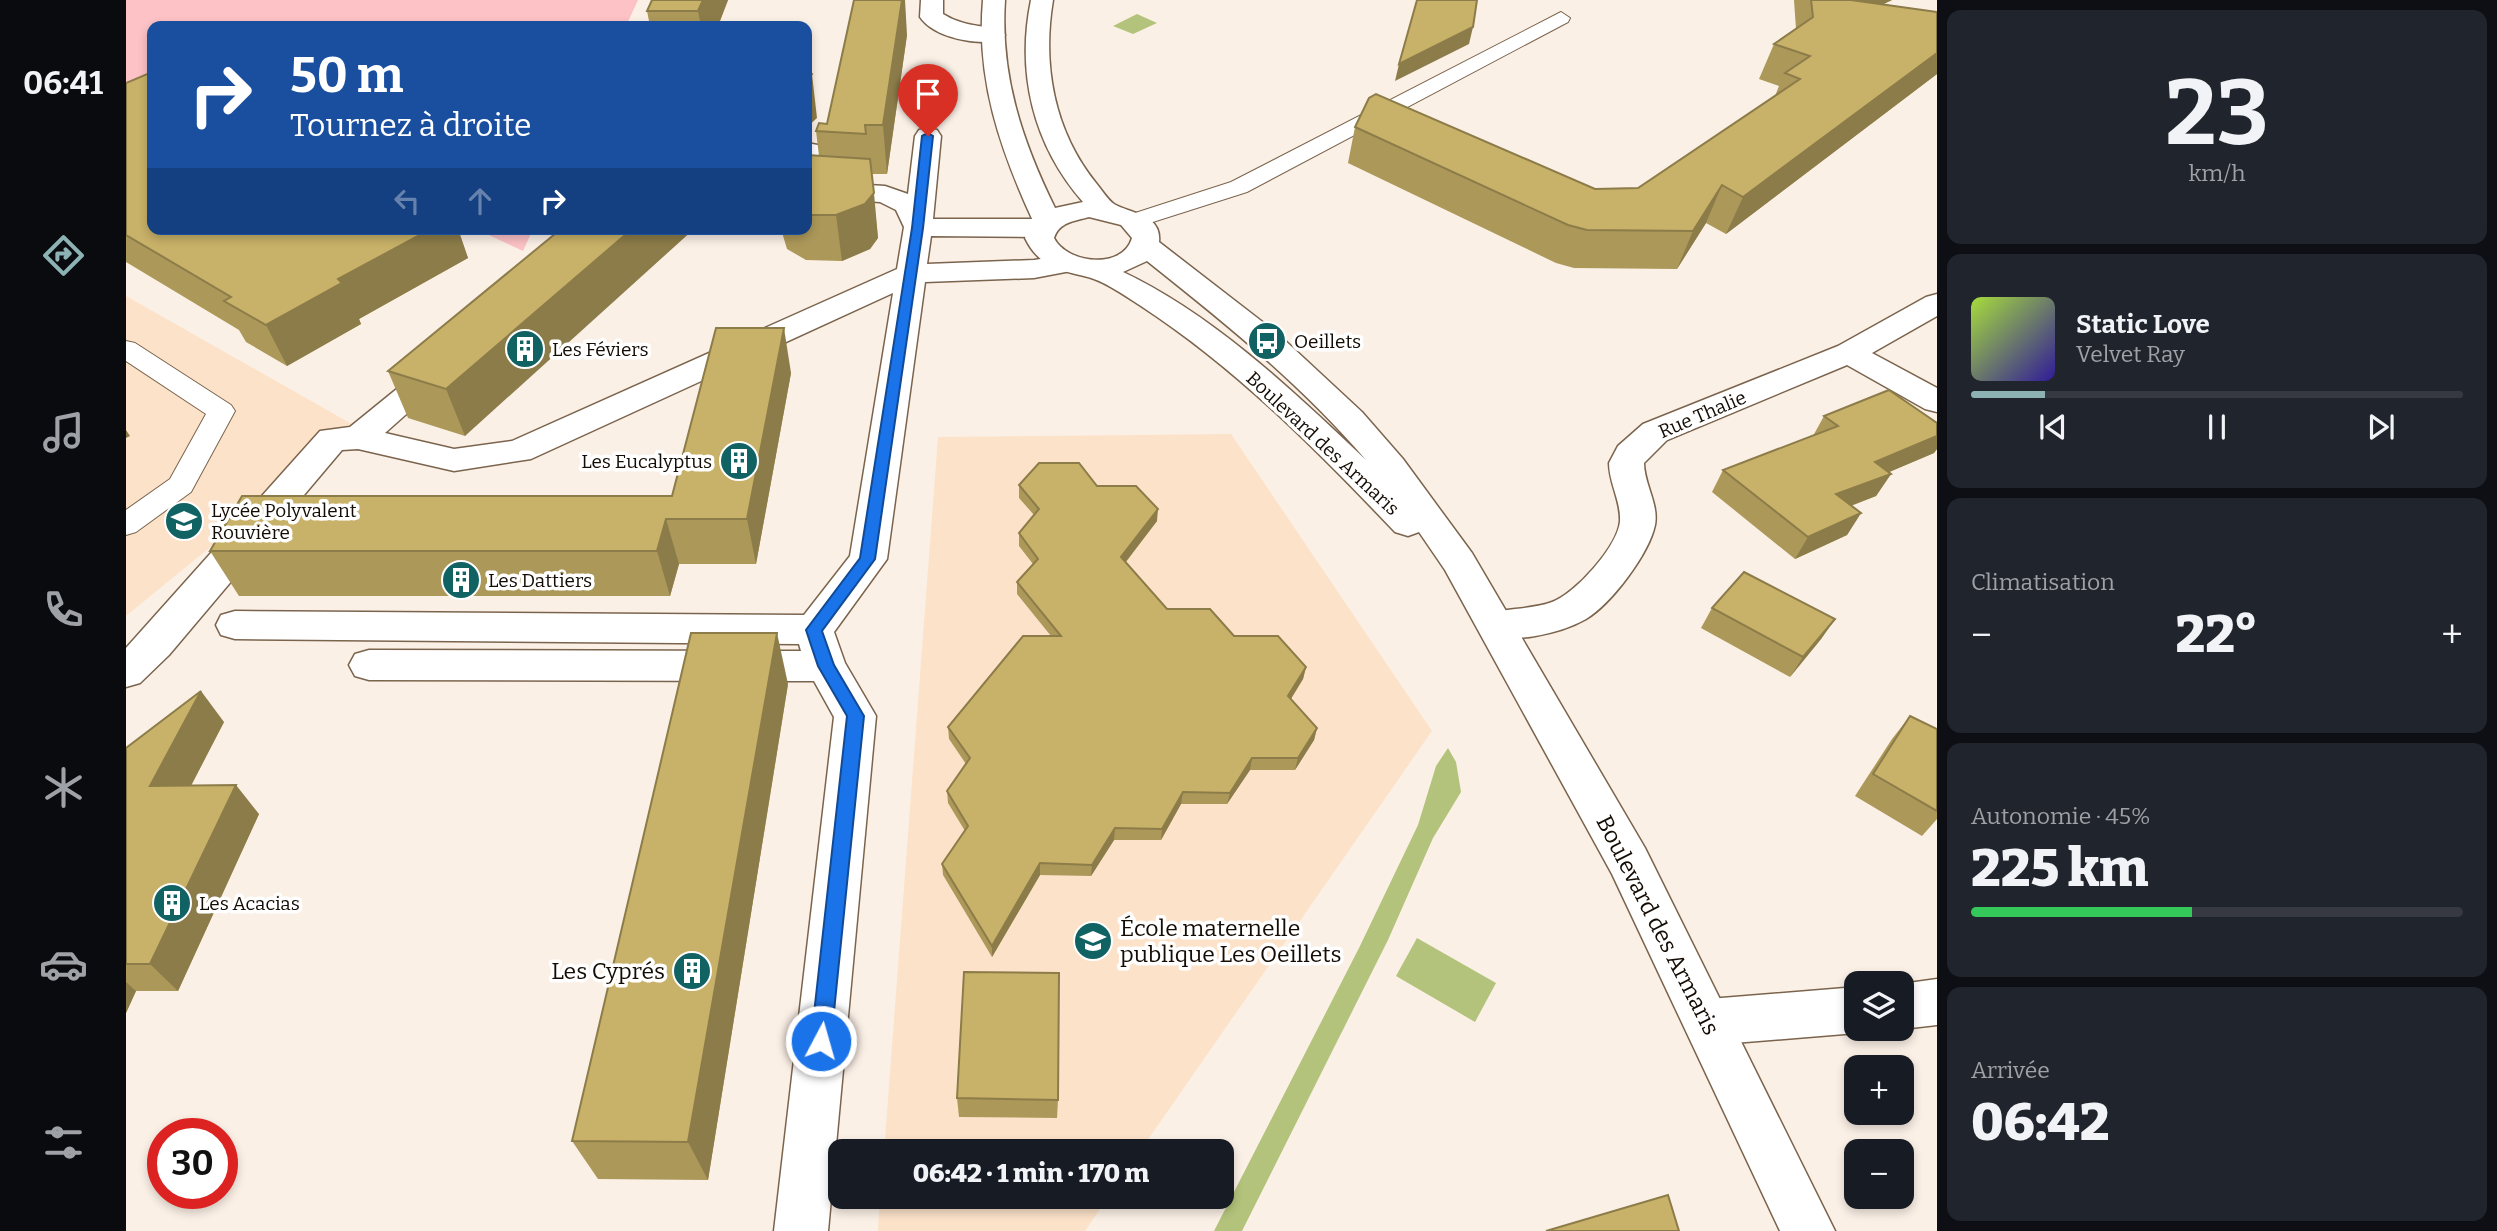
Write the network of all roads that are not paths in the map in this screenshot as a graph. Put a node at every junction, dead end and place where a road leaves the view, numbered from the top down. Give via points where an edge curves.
1 (932, 0) edge
2 (995, 0) edge
3 (1042, 0) edge
4 (1561, 18) dead end
5 (993, 34) junction
6 (928, 136) dead end
7 (812, 189) edge
8 (1105, 210) junction
9 (1044, 225) junction
10 (918, 228) junction
11 (1140, 233) junction
12 (1078, 266) junction
13 (910, 274) junction
14 (1937, 303) edge
15 (126, 349) edge
16 (463, 351) edge
17 (1850, 353) junction
18 (1937, 402) edge
19 (358, 438) junction
20 (126, 525) edge
21 (235, 625) dead end
22 (1496, 625) junction
23 (820, 648) junction
24 (369, 665) dead end
25 (126, 672) edge
26 (1937, 1002) edge
27 (1914, 1005) edge
28 (1844, 1011) edge
29 (1709, 1022) junction
30 (801, 1231) edge
31 (1808, 1231) edge

1 - 5 street via 931,18 943,27
2 - 5 street
3 - 8 street via 1034,52 1040,94 1053,136 1076,175
4 - 11 lane via 1239,187
5 - 9 street via 1002,119
6 - 10 street
7 - 10 street via 885,194 908,205
8 - 9 street via 1073,211
8 - 11 street, Boulevard des Armaris
9 - 10 street
9 - 12 street via 1038,238 1042,248
10 - 13 street
11 - 12 street via 1140,253 1120,264
11 - 22 street, Boulevard des Armaris via 1350,419 1452,551
12 - 13 street
12 - 22 street, Boulevard des Armaris via 1119,279 1166,308 1301,416 1425,541
13 - 19 street via 519,451 454,460
13 - 23 street via 868,559
14 - 17 street, Rue Thalie
15 - 20 lane via 221,411 181,485
16 - 19 street
17 - 18 street
17 - 22 street, Rue Thalie via 1655,432 1634,447 1624,469 1638,520 1630,547 1574,608
19 - 25 street via 332,439
21 - 23 street
22 - 29 street, Boulevard des Armaris via 1629,862
23 - 24 street
23 - 30 street via 855,716
26 - 27 street
28 - 29 street
29 - 31 street, Boulevard des Armaris

